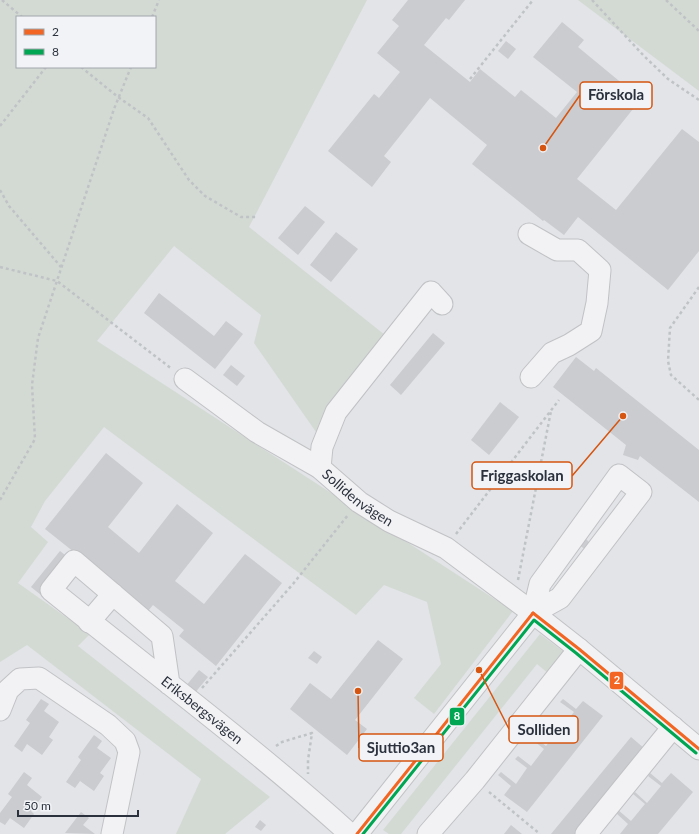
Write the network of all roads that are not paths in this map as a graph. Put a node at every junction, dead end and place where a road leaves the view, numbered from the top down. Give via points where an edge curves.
1 (529, 234) dead end
2 (442, 304) dead end
3 (531, 377) dead end
4 (185, 379) road end
5 (320, 468) junction
6 (113, 594) junction
7 (534, 613) junction
8 (89, 622) junction
9 (579, 649) junction
10 (169, 684) junction
11 (0, 710) edge
12 (673, 727) junction
13 (697, 742) edge
14 (361, 832) edge
15 (112, 834) edge
16 (428, 834) edge
17 (586, 834) edge

1 - 3 street via 557,250 578,250 600,270 591,331 552,353
2 - 5 street via 431,292 336,412 322,447
4 - 5 street, Sollidenvägen via 257,432
5 - 7 street, Sollidenvägen via 359,502 389,521 446,548
6 - 8 street
6 - 8 street, Eriksbergsvägen via 74,561 51,590
6 - 10 street via 162,636
7 - 7 street via 540,584 619,475 641,492 560,598
7 - 9 street, Sollidenvägen
7 - 14 street, Eriksbergsvägen
8 - 10 street, Eriksbergsvägen
9 - 12 street, Sollidenvägen
9 - 16 street via 475,780
10 - 14 street, Eriksbergsvägen via 309,797
11 - 15 street via 8,690 20,680 39,678 108,725 125,741 129,752
12 - 13 street, Sollidenvägen
12 - 17 street

